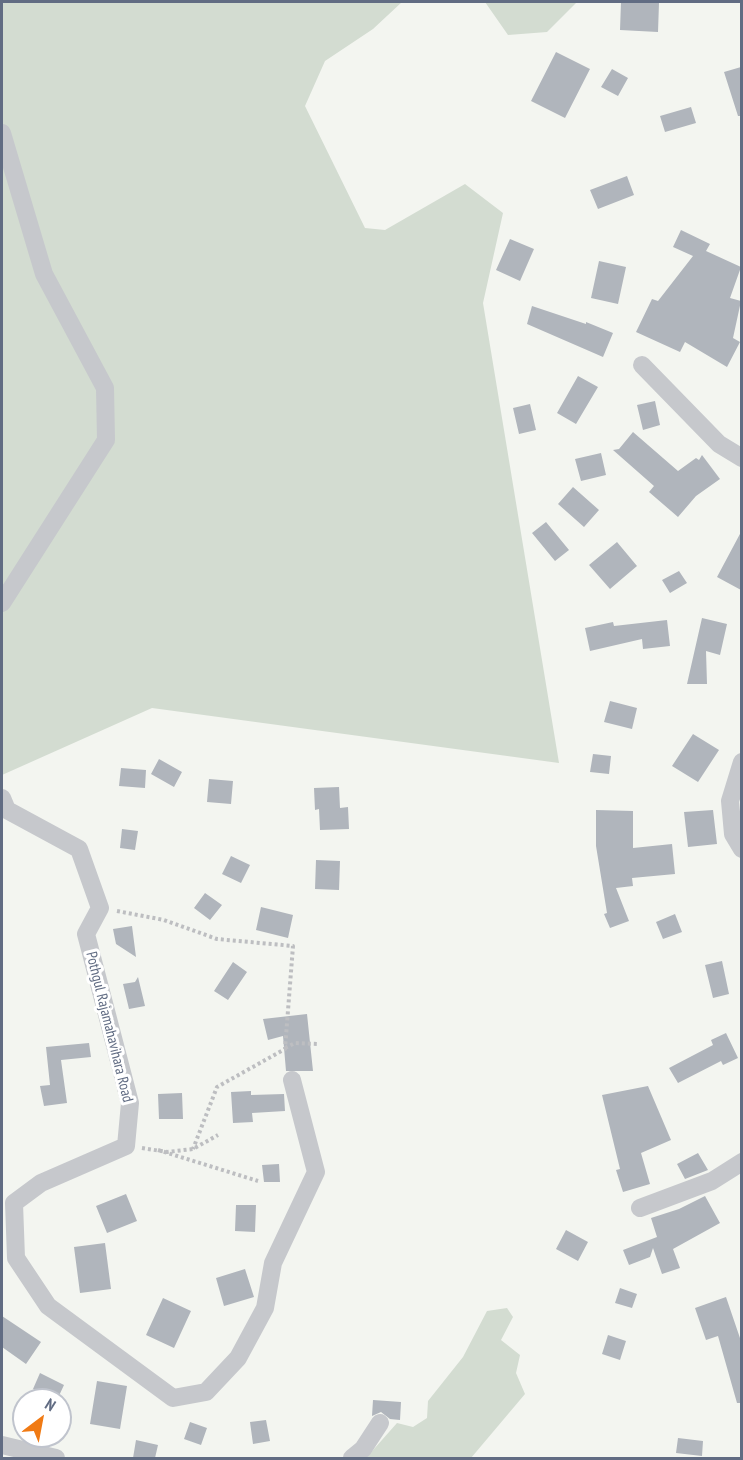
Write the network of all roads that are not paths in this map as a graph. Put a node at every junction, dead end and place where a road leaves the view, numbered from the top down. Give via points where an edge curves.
1 (2, 133) edge
2 (642, 365) dead end
3 (741, 458) edge
4 (2, 603) edge
5 (741, 762) edge
6 (2, 798) edge
7 (741, 849) edge
8 (292, 1080) dead end
9 (741, 1162) edge
10 (640, 1208) dead end
11 (9, 1256) edge
12 (380, 1423) dead end
13 (2, 1445) edge
14 (56, 1458) edge
15 (352, 1458) edge

1 - 4 street via 44,274 105,388 106,440
2 - 3 street via 719,444
5 - 7 street via 730,801 733,834
6 - 11 street, Pothgul Rajamahavihara Road via 7,810 79,849 100,908 86,934 130,1103 126,1146 40,1183 14,1203
8 - 11 street via 316,1172 273,1263 265,1308 238,1358 206,1392 173,1398 48,1306
9 - 10 street via 712,1181
12 - 15 street
13 - 14 street

